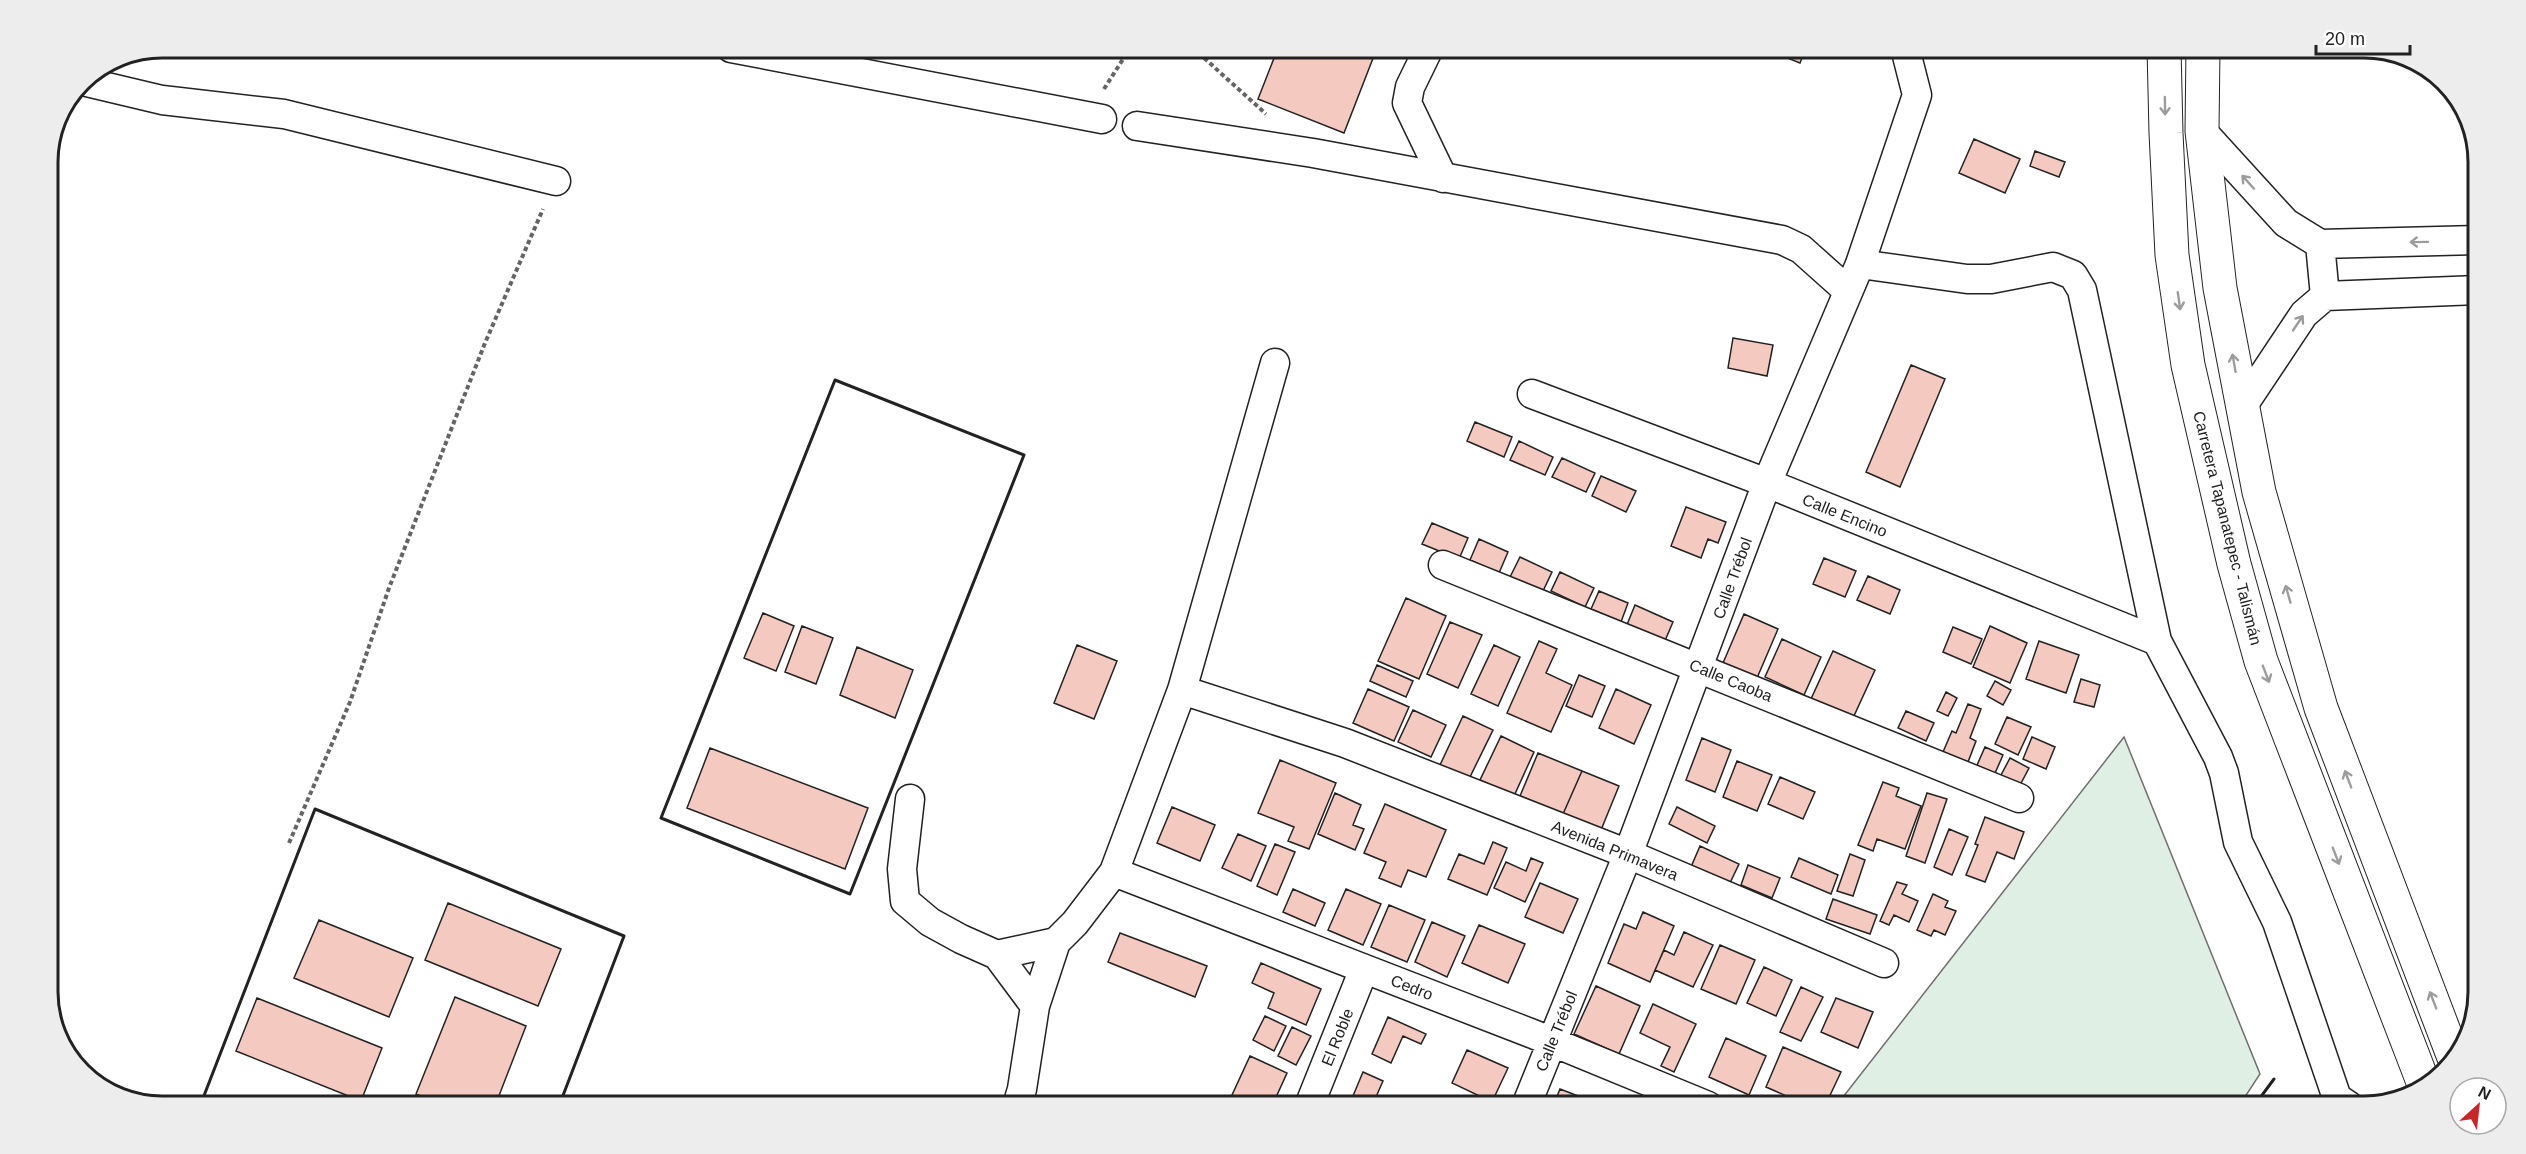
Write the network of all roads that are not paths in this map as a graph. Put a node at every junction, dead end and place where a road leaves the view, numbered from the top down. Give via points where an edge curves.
1 (783, 58) edge
2 (1423, 58) edge
3 (1908, 58) edge
4 (2164, 58) edge
5 (2203, 58) edge
6 (94, 84) edge
7 (1102, 119) dead end
8 (1137, 126) road end
9 (2202, 131) junction
10 (1443, 178) junction
11 (556, 181) road end
12 (2467, 240) edge
13 (2319, 244) junction
14 (1860, 264) junction
15 (2467, 290) edge
16 (1848, 291) junction
17 (2325, 296) junction
18 (1275, 363) dead end
19 (1532, 394) dead end
20 (2242, 407) junction
21 (1767, 483) junction
22 (1443, 565) dead end
23 (2157, 641) junction
24 (1700, 667) junction
25 (1182, 690) junction
26 (2019, 798) dead end
27 (910, 799) dead end
28 (1629, 854) junction
29 (1114, 872) junction
30 (1056, 942) junction
31 (997, 955) junction
32 (1884, 963) dead end
33 (1364, 969) junction
34 (1035, 1006) junction
35 (1551, 1042) junction
36 (2451, 1049) edge
37 (2421, 1078) edge
38 (1020, 1096) edge
39 (1313, 1096) edge
40 (1530, 1096) edge
41 (1683, 1096) edge
42 (2336, 1096) edge

1 - 7 street
2 - 10 street via 1407,104
3 - 14 street, Calle Trébol via 1917,95
4 -> 37 highway, Carretera Tapanatepec - Talismán via 2172,255 2188,365 2234,564 2261,661
5 - 9 highway
6 - 11 street via 162,100 284,114
8 - 10 street
13 -> 9 street via 2286,224
20 -> 9 highway via 2220,288
10 - 16 street via 1782,240 1801,249
12 -> 13 street
13 - 17 street
14 - 16 street, Calle Trébol
14 - 23 street via 1966,279 1991,279 2053,267 2073,275 2082,290
15 - 17 street
16 - 21 street, Calle Trébol
20 -> 17 street via 2304,314
18 - 25 street
19 - 21 street, Calle Encino
36 -> 20 highway via 2321,708 2259,492
21 - 23 street, Calle Encino
21 - 24 street, Calle Trébol
22 - 24 street, Calle Caoba
23 - 42 street via 2218,757 2238,842 2277,922
24 - 26 street, Calle Caoba
24 - 28 street, Calle Trébol
25 - 28 street, Avenida Primavera via 1345,743
25 - 29 street
27 - 31 street via 902,868 905,901 930,922
28 - 32 street, Avenida Primavera
28 - 35 street, Calle Trébol
29 - 30 street
29 - 33 street, Cedro
30 - 31 street
30 - 34 street
31 - 34 street
33 - 35 street, Cedro
33 - 39 street, El Roble
34 - 38 street
35 - 40 street, Calle Trébol
35 - 41 street, Cedro

